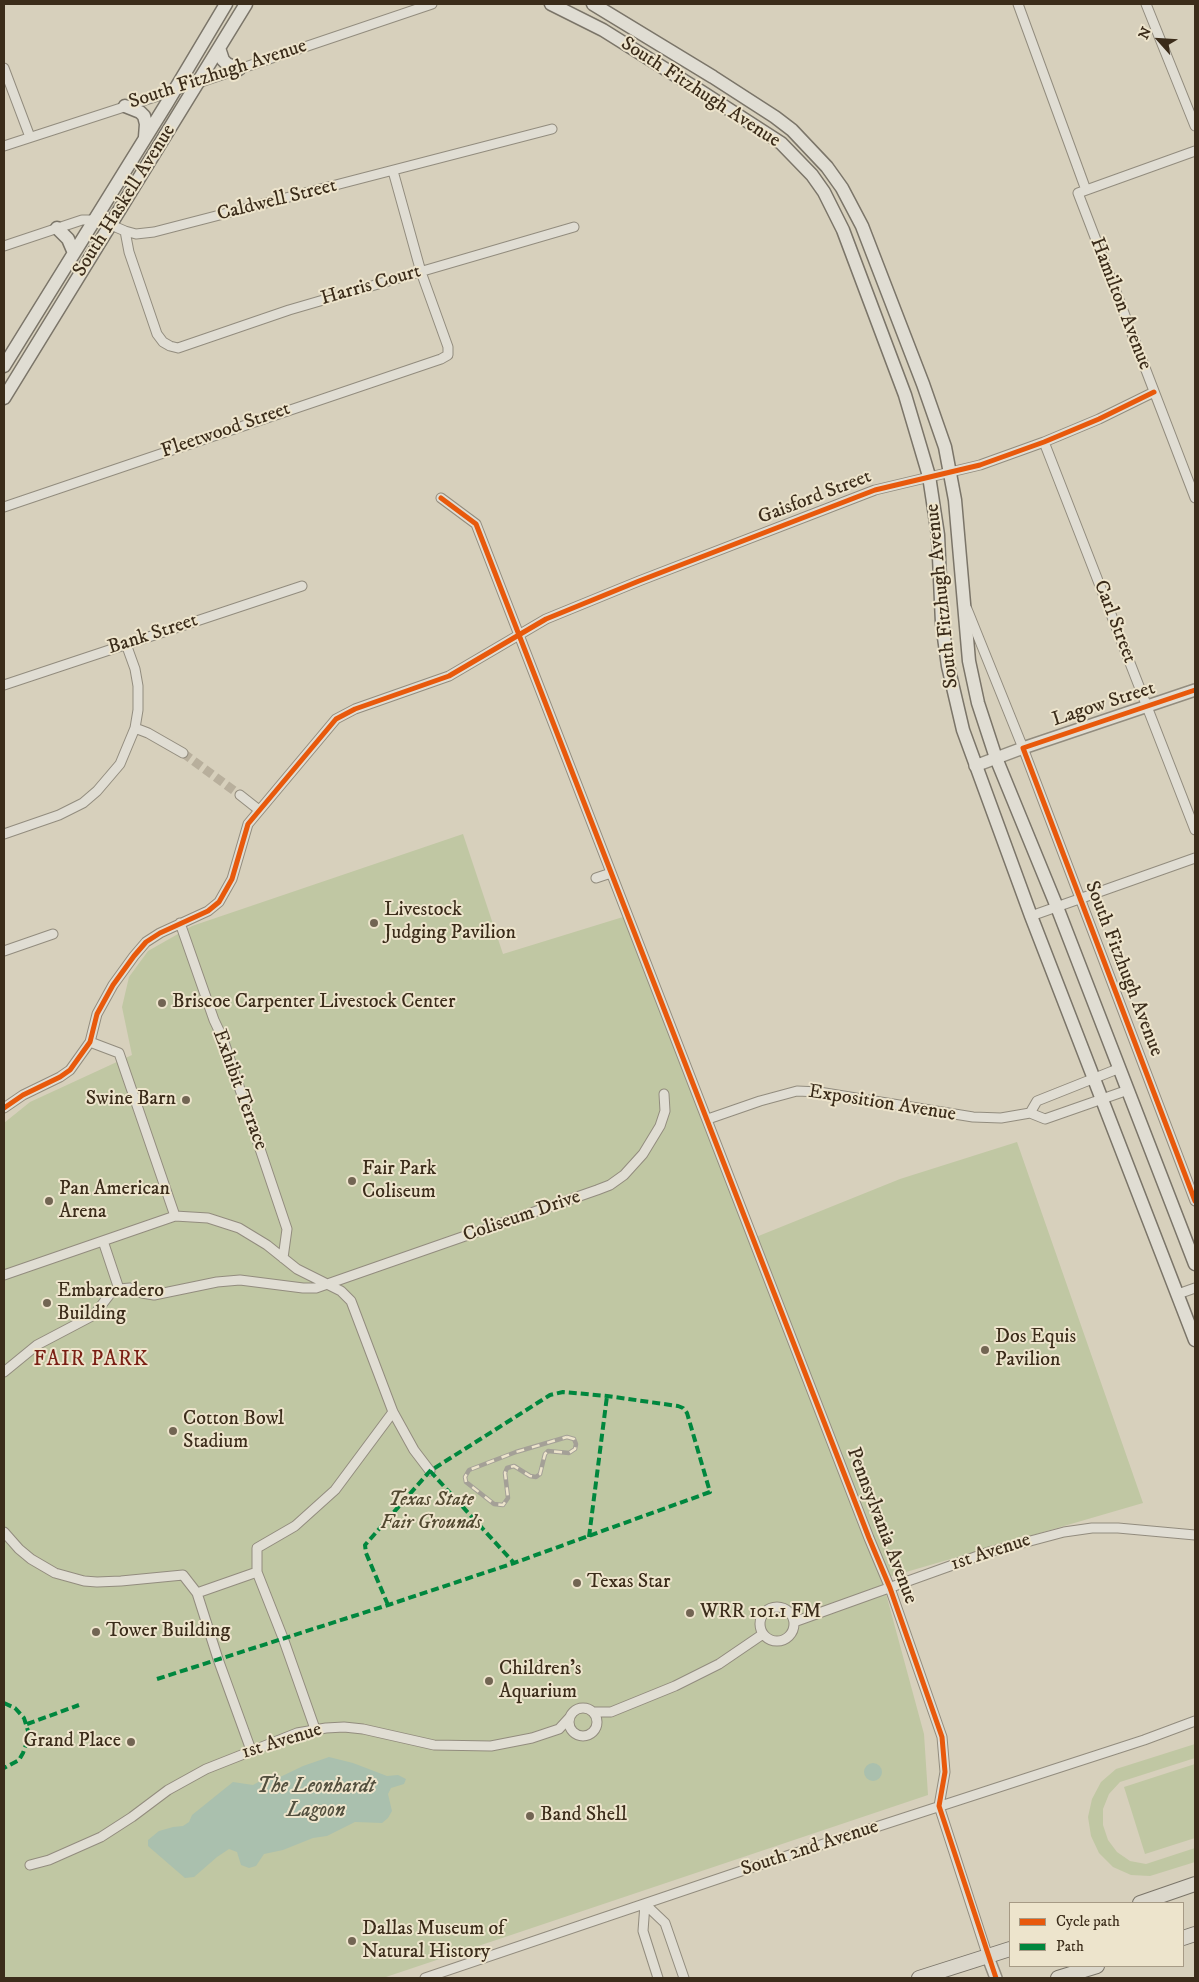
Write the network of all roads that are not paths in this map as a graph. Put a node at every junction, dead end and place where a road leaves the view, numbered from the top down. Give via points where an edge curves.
1 (226, 4) edge
2 (246, 4) edge
3 (432, 4) edge
4 (551, 4) edge
5 (593, 4) edge
6 (1018, 4) edge
7 (1146, 4) edge
8 (219, 48) junction
9 (4, 68) edge
10 (240, 69) junction
11 (198, 83) junction
12 (174, 91) junction
13 (125, 106) junction
14 (1195, 126) edge
15 (552, 129) dead end
16 (30, 137) junction
17 (145, 138) junction
18 (4, 146) edge
19 (1195, 153) edge
20 (393, 171) junction
21 (1082, 191) junction
22 (94, 220) junction
23 (111, 225) junction
24 (574, 227) dead end
25 (57, 228) junction
26 (125, 232) junction
27 (4, 246) edge
28 (74, 253) junction
29 (421, 272) junction
30 (4, 366) edge
31 (1154, 392) junction
32 (4, 398) edge
33 (1044, 442) junction
34 (950, 472) junction
35 (929, 476) junction
36 (441, 498) dead end
37 (1195, 498) edge
38 (4, 507) edge
39 (302, 586) dead end
40 (964, 600) junction
41 (519, 636) junction
42 (126, 644) junction
43 (4, 685) edge
44 (1195, 690) edge
45 (1146, 707) junction
46 (135, 728) junction
47 (1023, 748) junction
48 (183, 753) tunnel mouth
49 (996, 758) junction
50 (975, 766) junction
51 (240, 795) tunnel mouth
52 (258, 810) junction
53 (1195, 830) edge
54 (4, 834) edge
55 (1195, 858) edge
56 (610, 873) junction
57 (596, 878) dead end
58 (1080, 898) junction
59 (1057, 907) junction
60 (1031, 916) junction
61 (180, 923) junction
62 (52, 934) dead end
63 (4, 951) edge
64 (90, 1042) junction
65 (1120, 1068) junction
66 (1094, 1079) junction
67 (1128, 1090) junction
68 (664, 1094) dead end
69 (1102, 1099) junction
70 (4, 1108) edge
71 (1030, 1113) junction
72 (708, 1119) junction
73 (1195, 1201) edge
74 (175, 1216) junction
75 (103, 1241) junction
76 (282, 1258) junction
77 (1195, 1264) edge
78 (4, 1275) edge
79 (328, 1284) junction
80 (1195, 1288) edge
81 (119, 1289) junction
82 (1178, 1294) junction
83 (1195, 1340) edge
84 (4, 1372) edge
85 (393, 1412) junction
86 (430, 1471) dead end
87 (4, 1532) edge
88 (1195, 1535) edge
89 (257, 1572) junction
90 (890, 1588) junction
91 (197, 1593) junction
92 (794, 1622) junction
93 (763, 1634) junction
94 (593, 1712) junction
95 (610, 1712) junction
96 (570, 1717) junction
97 (1195, 1721) edge
98 (314, 1726) dead end
99 (596, 1726) junction
100 (559, 1729) junction
101 (575, 1733) junction
102 (251, 1750) junction
103 (939, 1806) junction
104 (30, 1866) dead end
105 (1195, 1884) edge
106 (1143, 1902) edge
107 (645, 1904) junction
108 (1009, 1949) edge
109 (988, 1957) junction
110 (1094, 1967) edge
111 (425, 1978) edge
112 (658, 1978) edge
113 (684, 1978) edge
114 (919, 1978) edge
115 (996, 1978) edge
116 (1058, 1978) edge

1 - 12 main road, South Haskell Avenue
2 - 8 main road, South Haskell Avenue
3 - 10 street, South Fitzhugh Avenue
4 - 35 main road, South Fitzhugh Avenue via 603,30 764,131 812,175 843,230 906,395
5 - 34 main road, South Fitzhugh Avenue via 775,117 815,154 842,188 862,226 924,384
6 - 21 street, Hamilton Avenue
7 - 14 street
8 - 10 main road via 226,64
8 - 11 main road, South Haskell Avenue
9 - 16 street
10 - 11 street, South Fitzhugh Avenue
11 - 12 street, South Fitzhugh Avenue
11 - 23 main road, South Haskell Avenue
12 - 13 street, South Fitzhugh Avenue
12 - 17 main road, South Haskell Avenue
13 - 16 street, South Fitzhugh Avenue
13 - 17 main road via 144,116
15 - 20 street, Caldwell Street
16 - 18 street, South Fitzhugh Avenue
17 - 22 main road, South Haskell Avenue
19 - 21 street
20 - 26 street, Caldwell Street via 154,232
20 - 29 street
21 - 31 street, Hamilton Avenue
22 - 23 street, Caldwell Street
22 - 25 street, Caldwell Street via 82,220
22 - 28 main road, South Haskell Avenue
23 - 26 street, Caldwell Street
23 - 32 main road, South Haskell Avenue
24 - 29 street, Harris Court
25 - 27 street, Caldwell Street
25 - 28 main road via 68,239
26 - 29 street, Harris Court via 157,334 163,342 178,348 289,310
28 - 30 main road, South Haskell Avenue
29 - 38 street, Fleetwood Street via 448,347 448,355 441,359
31 - 33 street, Gaisford Street
31 - 37 street, Hamilton Avenue
33 - 34 street, Gaisford Street
33 - 45 street, Carl Street
34 - 35 street, Gaisford Street
34 - 40 main road, South Fitzhugh Avenue
35 - 41 street, Gaisford Street via 874,490 639,581 546,619
35 - 50 main road, South Fitzhugh Avenue via 938,536 942,623 948,666 955,702
36 - 41 street, Pennsylvania Avenue via 476,524
39 - 42 street, Bank Street
40 - 47 street, South Fitzhugh Avenue
40 - 49 main road, South Fitzhugh Avenue via 969,661 978,703
41 - 52 street, Gaisford Street via 449,676 355,709 336,719
41 - 56 street, Pennsylvania Avenue
42 - 43 street, Bank Street
42 - 46 street via 138,686
44 - 45 street, Lagow Street
45 - 47 street, Lagow Street
45 - 53 street, Carl Street
46 - 48 street
46 - 54 street via 120,764 83,803
47 - 49 street, Lagow Street
47 - 58 street, South Fitzhugh Avenue
49 - 50 street, Lagow Street
49 - 59 main road, South Fitzhugh Avenue
50 - 60 main road, South Fitzhugh Avenue
51 - 52 street
52 - 61 street, Gaisford Street via 248,824 232,879 219,902 208,911
55 - 58 street
56 - 57 street
56 - 72 street, Pennsylvania Avenue
58 - 59 street
58 - 73 street, South Fitzhugh Avenue
59 - 60 street
59 - 65 main road, South Fitzhugh Avenue
60 - 66 main road, South Fitzhugh Avenue
61 - 64 street, Gaisford Street via 153,938 134,956 97,1014
61 - 76 street, Exhibit Terrace via 288,1230
62 - 63 street
64 - 70 street via 70,1070
64 - 74 street via 119,1053
65 - 66 street
65 - 67 main road, South Fitzhugh Avenue
66 - 69 main road, South Fitzhugh Avenue
66 - 71 street via 1037,1101
67 - 69 street, Exposition Avenue
67 - 77 main road, South Fitzhugh Avenue
68 - 79 street, Coliseum Drive via 664,1111 653,1140 632,1167 610,1185
69 - 71 street, Exposition Avenue via 1044,1119
69 - 82 main road, South Fitzhugh Avenue
71 - 72 street, Exposition Avenue via 1001,1118 973,1117 797,1091
72 - 90 street, Pennsylvania Avenue
74 - 75 street
74 - 76 street via 208,1218 239,1228
75 - 78 street
75 - 81 street
76 - 79 street via 308,1276
79 - 81 street, Coliseum Drive via 303,1288 240,1280 148,1295 130,1288
79 - 85 street via 351,1301
80 - 82 street
81 - 84 street via 110,1294 94,1315 37,1345
82 - 83 main road, South Fitzhugh Avenue
85 - 86 street
85 - 89 street via 335,1490 294,1526 257,1548
87 - 91 street via 31,1559 55,1572 96,1582 183,1575
88 - 90 street, 1st Avenue via 1118,1528 1064,1532 988,1552
89 - 91 street
89 - 98 street
90 - 92 street, 1st Avenue
90 - 103 street, Pennsylvania Avenue via 942,1737 944,1772
91 - 102 street
92 - 93 street via 792,1633 783,1640 772,1640
92 - 93 street via 790,1612 774,1607 762,1618
93 - 95 street via 719,1664
94 - 95 street
94 - 96 street via 580,1708
94 - 99 street
95 - 99 street
96 - 100 street, 1st Avenue
96 - 101 street via 570,1726
97 - 103 street, South 2nd Avenue
99 - 101 street via 588,1735
100 - 101 street
100 - 102 street, 1st Avenue via 503,1744 466,1746 420,1742 354,1728 326,1728 297,1733
102 - 104 street, 1st Avenue via 186,1779 101,1837
103 - 107 street, South 2nd Avenue
103 - 109 street, Pennsylvania Avenue
105 - 106 main road
107 - 111 street, South 2nd Avenue
107 - 112 street via 643,1931
107 - 113 street via 665,1923
108 - 109 main road
109 - 114 main road
109 - 115 street, Pennsylvania Avenue
110 - 116 main road

